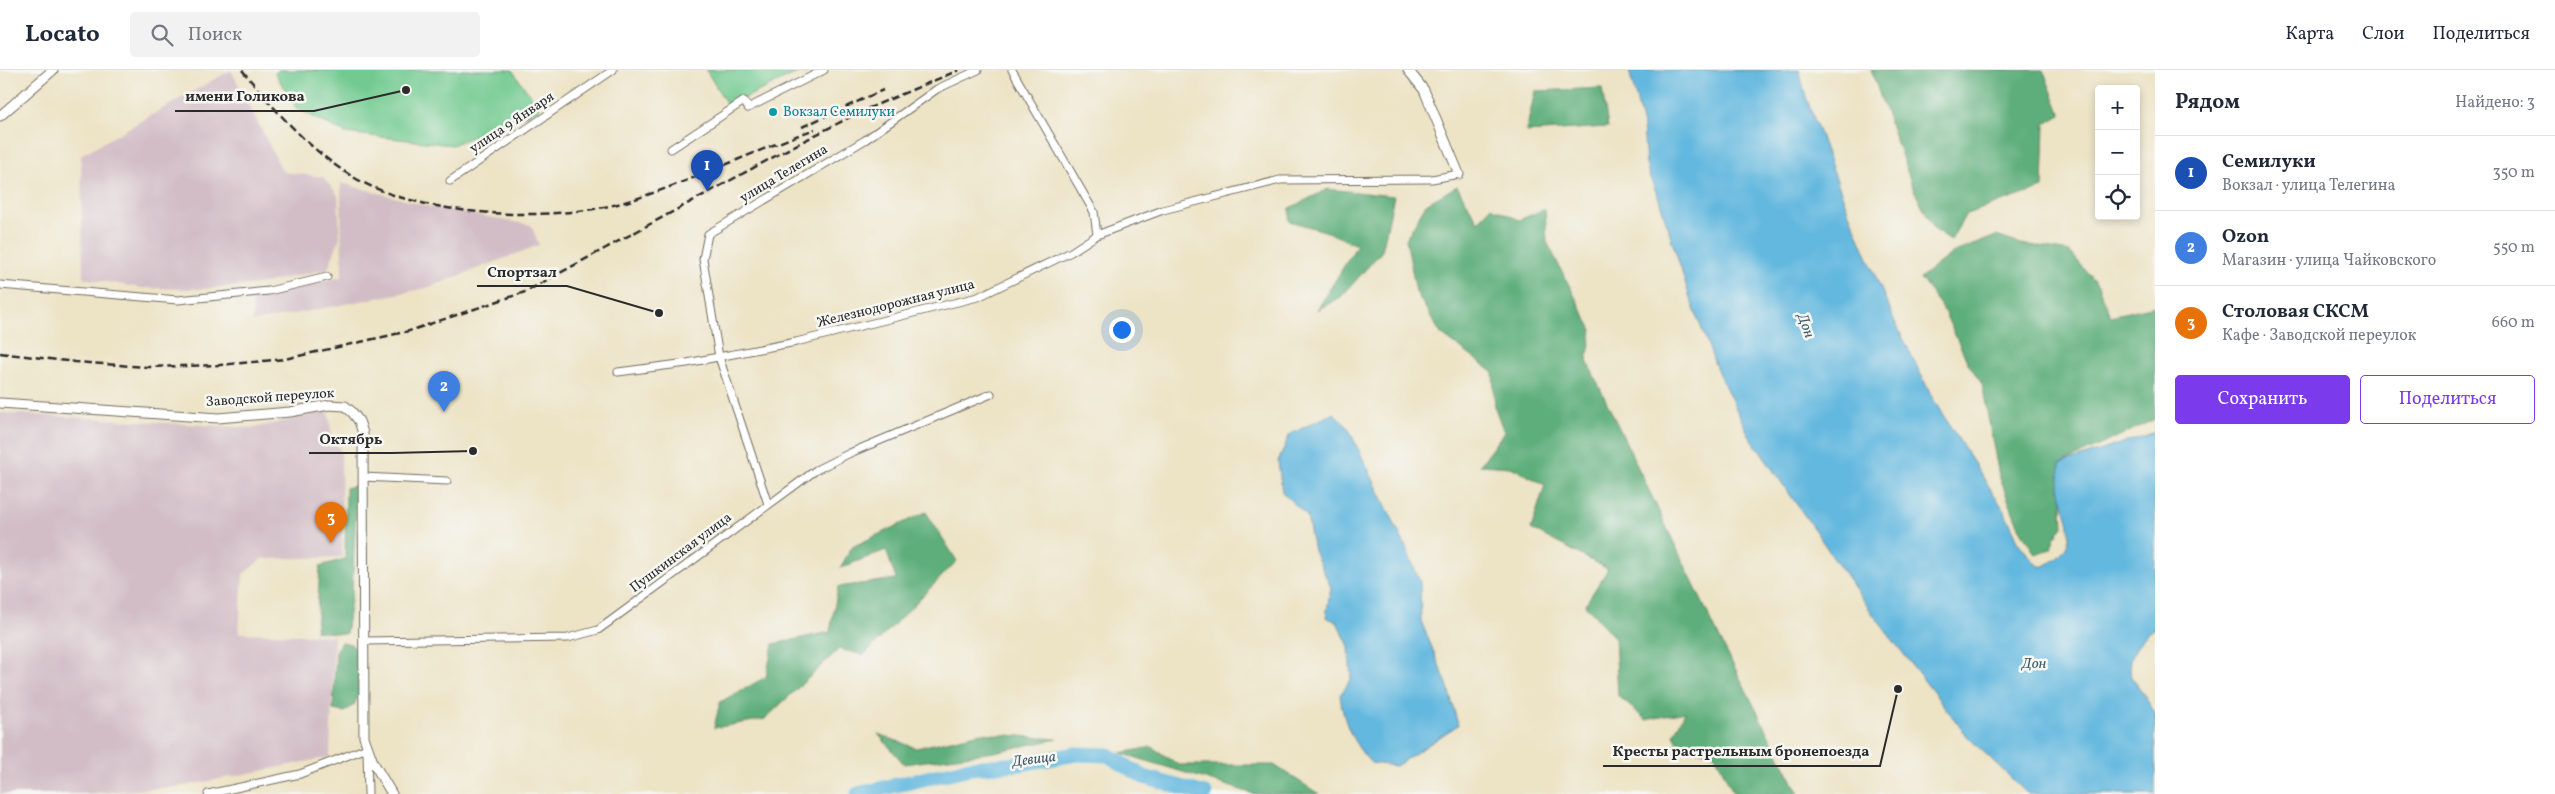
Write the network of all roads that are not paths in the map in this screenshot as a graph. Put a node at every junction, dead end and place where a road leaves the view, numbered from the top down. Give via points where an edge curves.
1 (53, 70) edge
2 (613, 70) edge
3 (824, 70) edge
4 (978, 70) edge
5 (1012, 70) edge
6 (1408, 70) edge
7 (0, 116) edge
8 (671, 148) dead end
9 (1459, 174) joint
10 (450, 181) dead end
11 (1098, 235) junction
12 (327, 276) dead end
13 (0, 285) edge
14 (719, 357) junction
15 (618, 372) dead end
16 (991, 394) dead end
17 (0, 403) edge
18 (363, 477) junction
19 (447, 481) dead end
20 (768, 504) junction
21 (364, 641) junction
22 (368, 748) junction
23 (208, 794) edge
24 (368, 794) edge
25 (392, 794) edge

1 - 7 street
2 - 10 street, улица 9 Января
3 - 8 street via 748,108 744,101
4 - 14 street, улица Телегина via 937,89 865,140 708,234 703,259
5 - 11 street via 1094,212
6 - 9 street via 1424,90
9 - 11 street, Железнодорожная улица via 1432,179 1280,180 1163,210
11 - 14 street, Железнодорожная улица via 1071,252 978,297 796,342
12 - 13 street via 268,291 178,300
14 - 15 street, Железнодорожная улица
14 - 20 street, улица Телегина
16 - 20 street, Пушкинская улица via 850,453 816,470
17 - 18 street, Заводской переулок via 218,418 290,412 329,404 345,406 359,421 363,433
18 - 19 street
18 - 21 street, Заводской переулок
20 - 21 street, Пушкинская улица via 598,630 568,638
21 - 22 street, Заводской переулок via 364,737
22 - 23 street via 300,774
22 - 24 street
22 - 25 street, Заводской переулок

